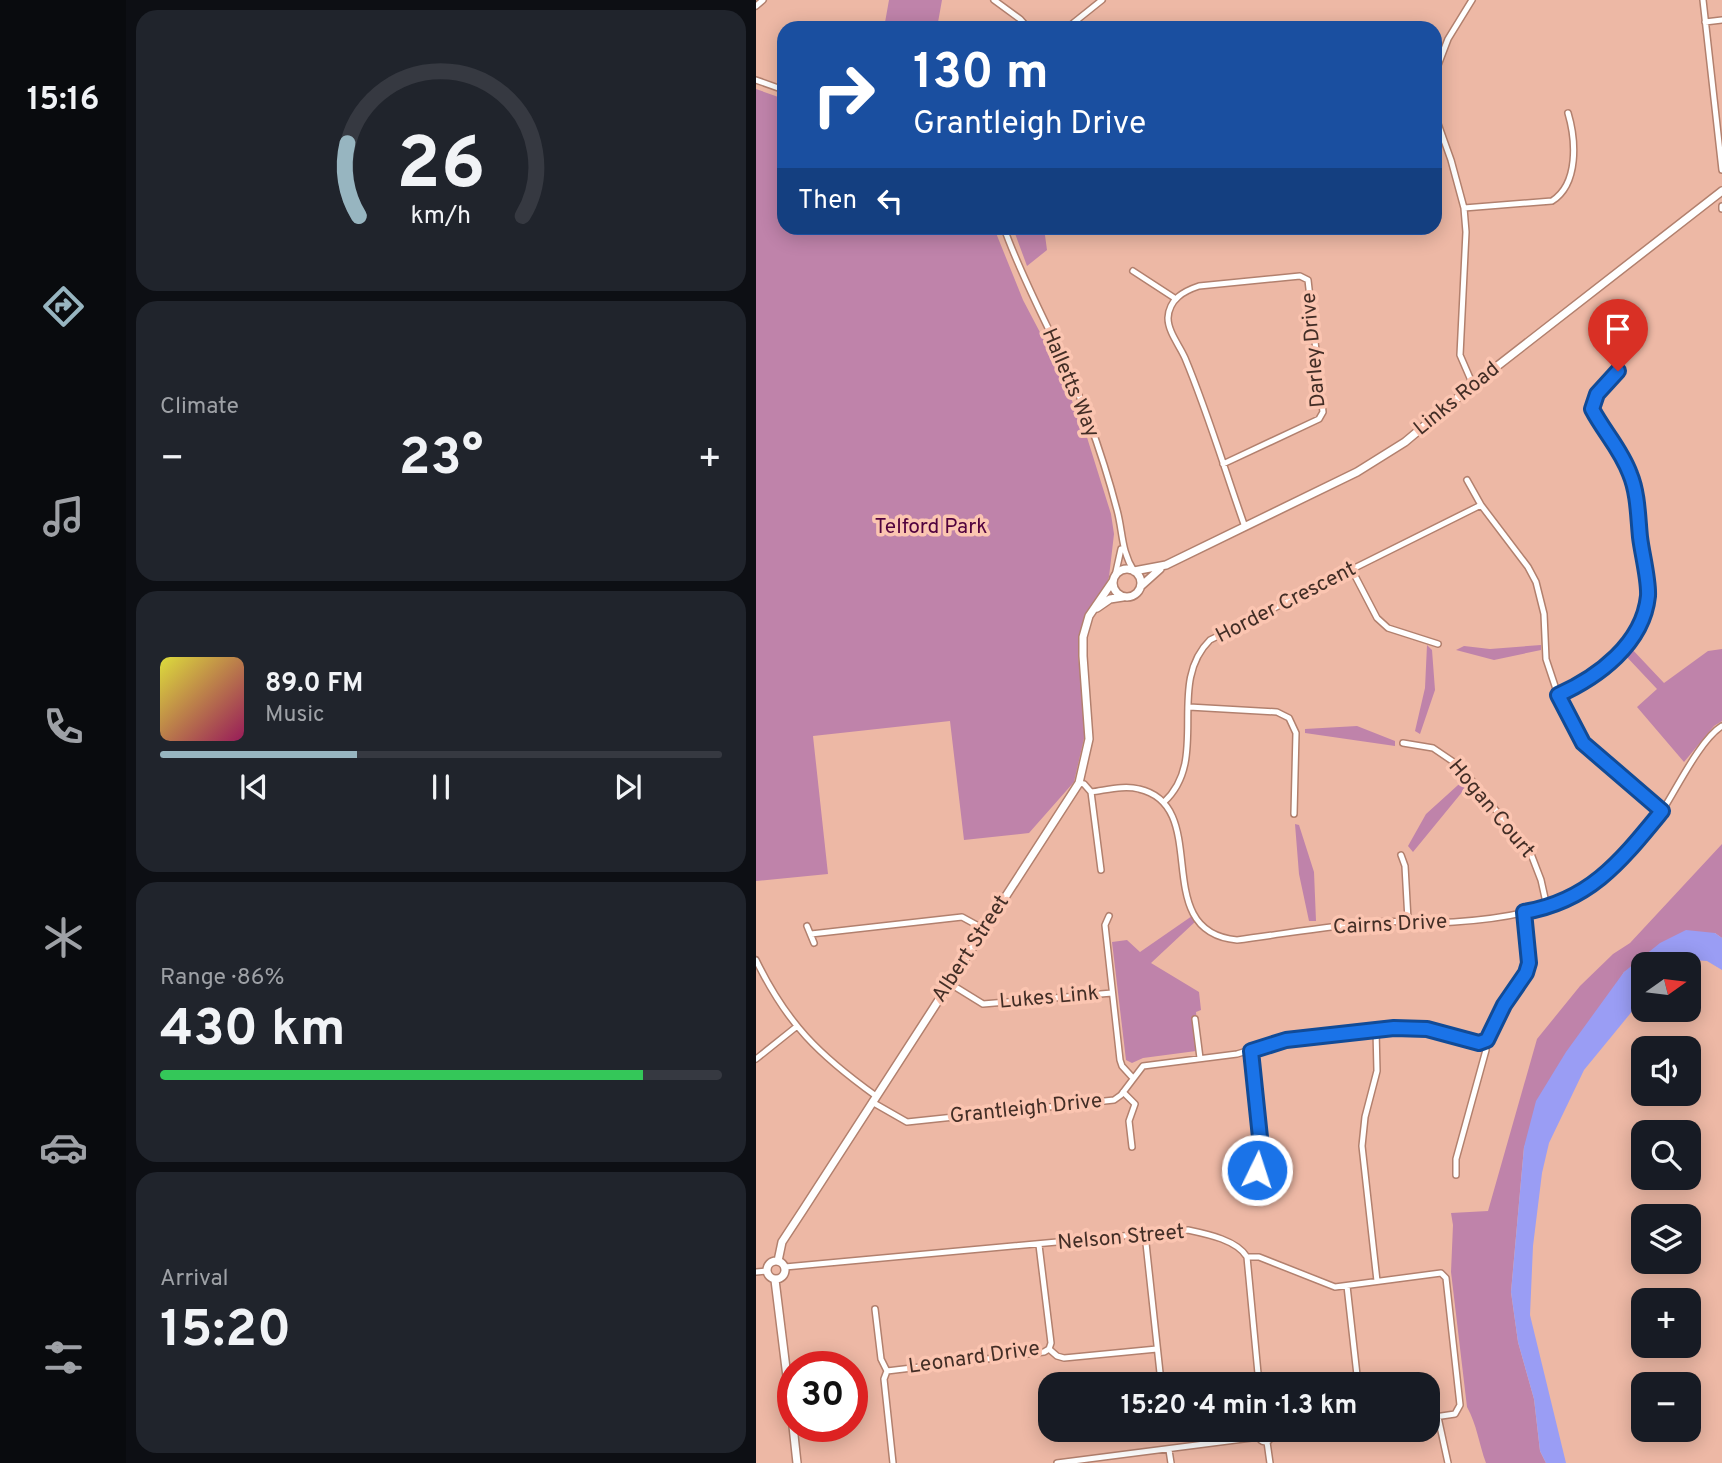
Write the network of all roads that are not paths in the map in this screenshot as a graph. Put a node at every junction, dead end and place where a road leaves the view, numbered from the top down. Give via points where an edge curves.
1 (763, 0) edge
2 (994, 0) edge
3 (1102, 0) edge
4 (1472, 0) edge
5 (1703, 0) edge
6 (756, 6) edge
7 (1722, 20) edge
8 (1022, 21) edge
9 (1076, 21) edge
10 (1705, 22) junction
11 (1442, 55) edge
12 (756, 79) edge
13 (777, 87) edge
14 (1568, 113) dead end
15 (1442, 135) edge
16 (1722, 170) edge
17 (1722, 191) edge
18 (1464, 208) junction
19 (1007, 235) edge
20 (1133, 271) dead end
21 (1176, 299) junction
22 (1618, 371) dead end
23 (1473, 385) junction
24 (1223, 464) junction
25 (1467, 480) dead end
26 (1481, 505) junction
27 (1245, 527) junction
28 (1122, 542) junction
29 (1166, 565) junction
30 (1352, 570) junction
31 (1134, 571) junction
32 (1114, 579) junction
33 (1141, 586) junction
34 (1123, 597) junction
35 (1089, 616) junction
36 (1438, 644) dead end
37 (1558, 695) junction
38 (1189, 707) junction
39 (1722, 726) edge
40 (1403, 743) dead end
41 (1079, 783) junction
42 (1091, 792) junction
43 (1164, 802) junction
44 (1662, 811) junction
45 (1294, 814) dead end
46 (1401, 855) dead end
47 (1101, 870) dead end
48 (1547, 907) junction
49 (1524, 912) junction
50 (1109, 916) dead end
51 (1408, 920) junction
52 (807, 926) dead end
53 (984, 929) junction
54 (811, 934) junction
55 (814, 943) dead end
56 (756, 960) edge
57 (949, 983) junction
58 (1112, 993) junction
59 (1195, 1018) dead end
60 (796, 1027) junction
61 (1376, 1030) junction
62 (1483, 1041) junction
63 (1251, 1051) junction
64 (1200, 1058) junction
65 (756, 1059) edge
66 (1132, 1077) junction
67 (1123, 1092) junction
68 (874, 1099) junction
69 (1132, 1147) dead end
70 (1257, 1170) dead end
71 (1457, 1175) dead end
72 (1145, 1234) junction
73 (1039, 1245) junction
74 (1247, 1256) junction
75 (778, 1261) junction
76 (785, 1267) junction
77 (767, 1271) junction
78 (756, 1272) edge
79 (775, 1280) junction
80 (1377, 1282) junction
81 (1347, 1286) junction
82 (875, 1309) dead end
83 (1049, 1349) junction
84 (1157, 1349) junction
85 (784, 1351) edge
86 (887, 1371) junction
87 (1160, 1372) edge
88 (1258, 1372) edge
89 (1356, 1372) edge
90 (1440, 1417) edge
91 (1440, 1426) edge
92 (795, 1442) edge
93 (1224, 1442) edge
94 (1267, 1442) edge
95 (1169, 1450) junction
96 (797, 1463) edge
97 (893, 1463) edge
98 (1057, 1463) edge
99 (1171, 1463) edge
100 (1270, 1463) edge
101 (1448, 1463) edge

1 - 6 street
2 - 8 street
3 - 9 street
4 - 11 street
5 - 10 street
7 - 10 street
10 - 16 street
12 - 13 street
14 - 18 street via 1574,134 1573,159 1560,196 1552,201
15 - 18 street
17 - 23 street, Links Road
18 - 23 street via 1460,355
19 - 28 street, Halletts Way via 1087,417 1114,498
20 - 21 street
21 - 24 street via 1168,319 1172,334 1185,357
21 - 24 street, Darley Drive via 1199,286 1300,276 1308,280 1324,412 1319,419
22 - 37 street via 1597,394 1592,409 1632,477 1648,596 1637,633 1623,649 1580,685
23 - 27 street, Links Road via 1395,449
24 - 27 street
25 - 26 street
26 - 30 street, Horder Crescent
26 - 37 street via 1536,582 1545,614 1546,659
27 - 29 street, Links Road
28 - 31 street, Halletts Way
28 - 32 street, Halletts Way
29 - 31 street, Links Road
29 - 33 street, Links Road
30 - 36 street via 1377,618 1388,628
30 - 38 street, Horder Crescent via 1210,640 1195,659
31 - 32 street via 1123,570
31 - 33 street
32 - 34 street via 1115,591
32 - 35 street, Albert Street
33 - 34 street via 1133,597
34 - 35 street via 1110,599
35 - 41 street, Albert Street via 1083,637 1089,739
37 - 44 street via 1583,743
38 - 43 street, Horder Crescent via 1186,765 1180,784
38 - 45 street via 1277,712 1289,718 1296,733
39 - 44 street, Cairns Drive via 1703,746
40 - 48 street, Hogan Court via 1433,748 1461,767 1531,854
41 - 42 street
41 - 53 street, Albert Street
42 - 43 street via 1138,788
42 - 47 street
43 - 51 street, Cairns Drive via 1177,828 1190,909 1219,936 1237,940
44 - 48 street, Cairns Drive via 1603,878
46 - 51 street
48 - 49 street, Cairns Drive
49 - 51 street, Cairns Drive via 1454,922
49 - 62 street via 1526,973
50 - 58 street via 1105,925
52 - 54 street
53 - 54 street via 962,917
53 - 57 street, Albert Street
54 - 55 street
56 - 60 street, Grantleigh Drive
57 - 58 street, Lukes Link via 983,1004
57 - 68 street, Albert Street
58 - 66 street via 1120,1063
59 - 64 street
60 - 65 street
60 - 68 street, Grantleigh Drive
61 - 62 street via 1427,1029
61 - 63 street via 1286,1040
61 - 80 street via 1377,1071 1362,1146
62 - 71 street via 1486,1050 1455,1159
63 - 64 street
63 - 70 street via 1261,1147
64 - 66 street via 1143,1066
66 - 67 street, Grantleigh Drive
67 - 68 street, Grantleigh Drive via 1115,1100 907,1122
67 - 69 street via 1135,1104 1129,1121
68 - 75 street, Albert Street via 782,1242
72 - 73 street, Nelson Street
72 - 74 street, Nelson Street via 1191,1230 1232,1244
72 - 84 street
73 - 76 street, Nelson Street
73 - 83 street, Leonard Drive
74 - 81 street, Nelson Street via 1259,1256 1333,1286
74 - 88 street
75 - 76 street
75 - 77 street via 769,1264
76 - 79 street via 784,1276
77 - 78 street
77 - 79 street
79 - 85 street
80 - 81 street, Nelson Street
80 - 90 street, Nelson Street via 1444,1275 1460,1405 1455,1414
81 - 89 street
82 - 86 street via 881,1359
83 - 84 street via 1064,1358
83 - 86 street, Leonard Drive
84 - 87 street
86 - 97 street, Leonard Drive via 884,1379
91 - 101 street
92 - 96 street
93 - 95 street
94 - 100 street
95 - 98 street
95 - 99 street

